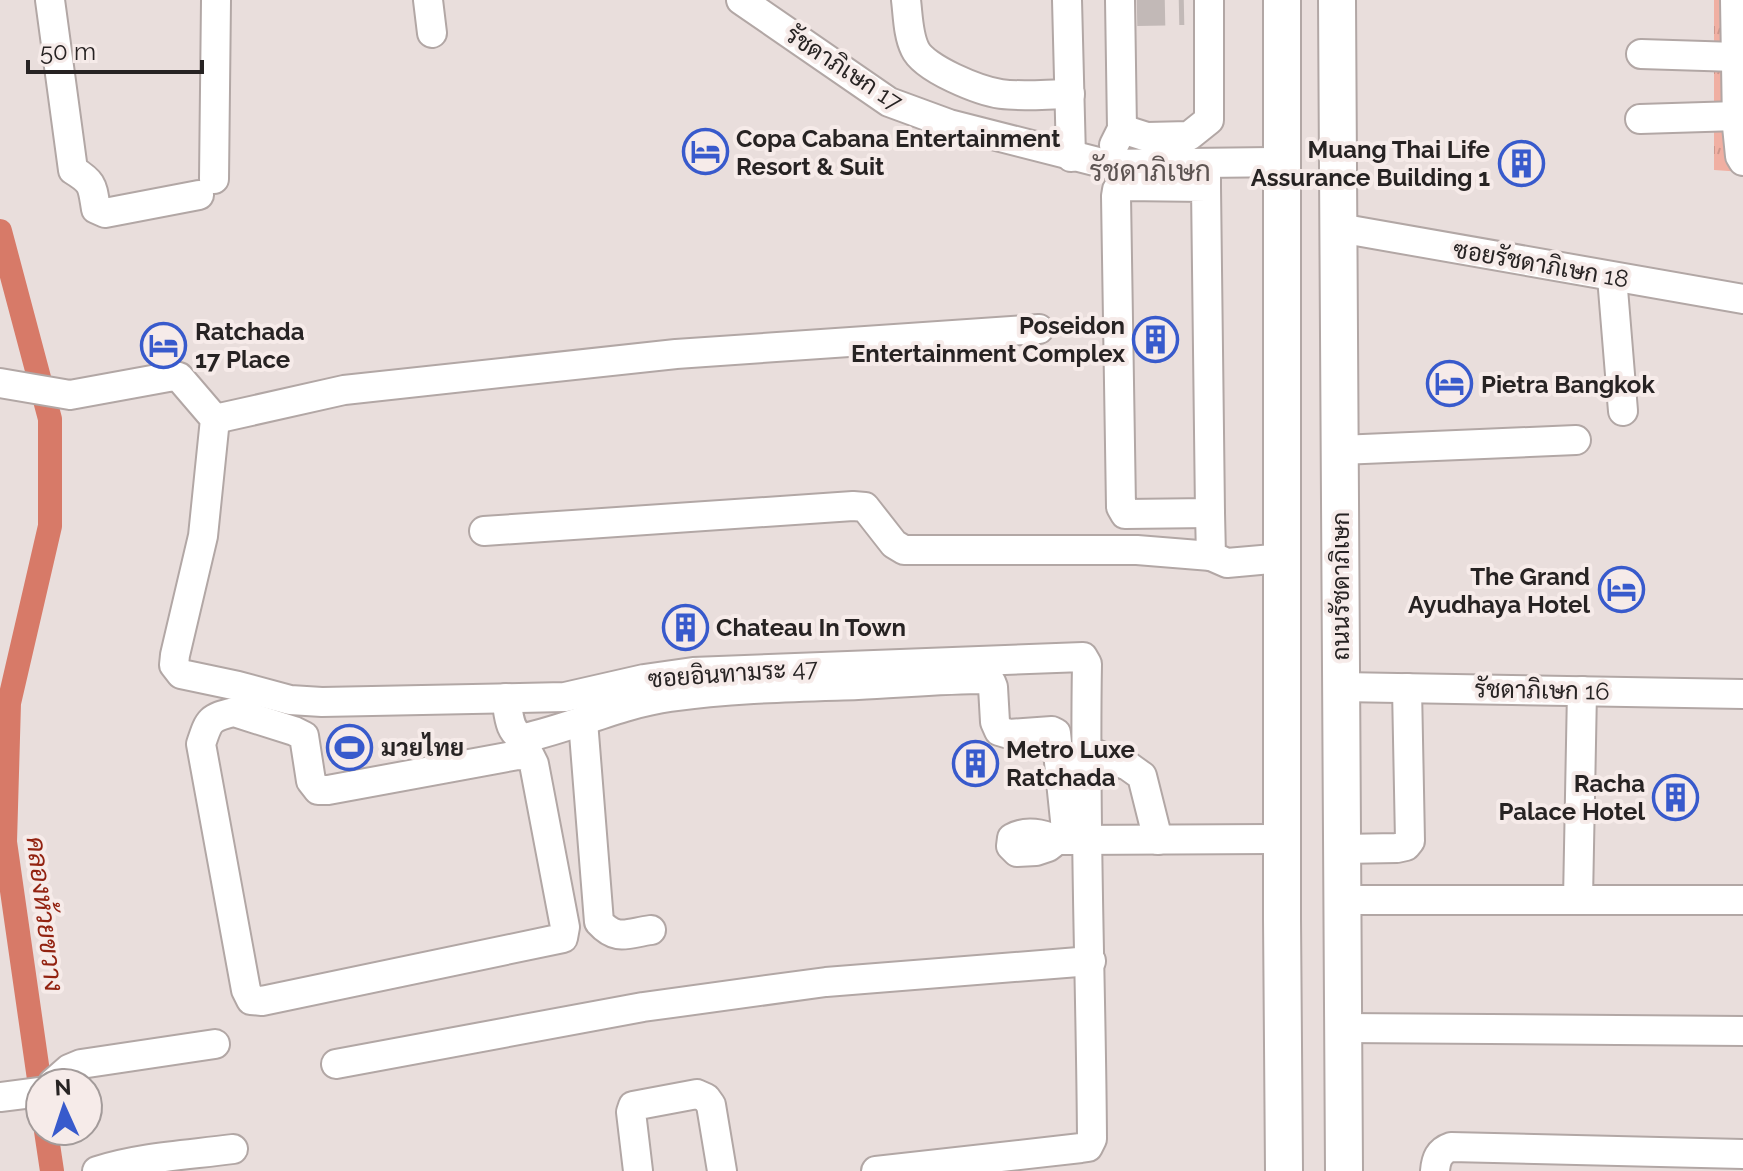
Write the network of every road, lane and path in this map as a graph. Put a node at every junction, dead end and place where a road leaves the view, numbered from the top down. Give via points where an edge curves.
1 (50, 0) edge
2 (216, 0) edge
3 (428, 0) edge
4 (741, 0) edge
5 (906, 0) edge
6 (1067, 0) edge
7 (1282, 0) edge
8 (1337, 0) edge
9 (1735, 0) edge
10 (1201, 7) edge
11 (1126, 8) edge
12 (432, 33) dead end
13 (1738, 42) edge
14 (1641, 54) dead end
15 (1070, 94) junction
16 (1737, 116) junction
17 (1640, 119) dead end
18 (1122, 129) junction
19 (1071, 157) junction
20 (1743, 161) edge
21 (1283, 162) junction
22 (1106, 164) junction
23 (1206, 175) junction
24 (1339, 228) junction
25 (1612, 277) junction
26 (1743, 299) edge
27 (1039, 329) dead end
28 (9, 384) edge
29 (1623, 411) dead end
30 (215, 419) junction
31 (1576, 440) dead end
32 (1340, 450) junction
33 (1210, 513) junction
34 (484, 531) dead end
35 (1211, 556) junction
36 (1283, 558) junction
37 (1341, 687) junction
38 (1407, 688) junction
39 (1582, 691) junction
40 (270, 693) junction
41 (1743, 694) edge
42 (506, 698) junction
43 (236, 699) junction
44 (265, 721) junction
45 (583, 721) junction
46 (1085, 750) junction
47 (1282, 839) junction
48 (1072, 840) junction
49 (1158, 840) junction
50 (1342, 849) junction
51 (1343, 900) junction
52 (1578, 900) junction
53 (1743, 900) edge
54 (651, 930) dead end
55 (1091, 961) junction
56 (1343, 1028) junction
57 (1743, 1031) edge
58 (215, 1044) dead end
59 (336, 1064) dead end
60 (74, 1067) edge
61 (24, 1092) edge
62 (0, 1097) edge
63 (233, 1149) dead end
64 (1743, 1154) edge
65 (97, 1171) edge
66 (638, 1171) edge
67 (722, 1171) edge
68 (876, 1171) edge
69 (1284, 1171) edge
70 (1344, 1171) edge
71 (1435, 1171) edge

1 - 2 street via 73,170 88,180 96,209 105,213 207,187
3 - 12 street
4 - 19 street, รัชดาภิเษก 17 via 889,102
5 - 15 street via 914,49 937,70 997,94
6 - 15 street
7 - 21 main road
8 - 24 main road, ถนนรัชดาภิเษก
9 - 13 street
10 - 18 street via 1209,120 1189,136 1147,137
11 - 18 street
13 - 14 street
13 - 16 street
15 - 19 street
16 - 17 street
16 - 20 street
18 - 22 street
19 - 22 street, รัชดาภิเษก 17
21 - 23 street, รัชดาภิเษก 17
21 - 36 main road
22 - 23 street, รัชดาภิเษก 17
23 - 33 street
23 - 33 street via 1124,186 1116,196 1121,507 1132,515
24 - 25 street, ซอยรัชดาภิเษก 18
24 - 32 main road, ถนนรัชดาภิเษก
25 - 26 street, ซอยรัชดาภิเษก 18
25 - 29 street
27 - 30 street via 676,354 344,390
28 - 30 street via 70,395 169,375 179,377
30 - 43 street, ซอยอินทามระ 47 via 203,536 174,665 181,674
31 - 32 street
32 - 37 main road, ถนนรัชดาภิเษก
33 - 35 street
34 - 35 street via 865,507 904,550 1137,550
35 - 36 street via 1227,563
36 - 47 main road
37 - 38 street, รัชดาภิเษก 16
37 - 50 main road, ถนนรัชดาภิเษก
38 - 39 street, รัชดาภิเษก 16
38 - 50 street via 1412,837 1397,848
39 - 41 street, รัชดาภิเษก 16
39 - 52 street
40 - 42 street, ซอยอินทามระ 47 via 322,702
40 - 43 street, ซอยอินทามระ 47
40 - 44 street
42 - 45 street via 519,737
42 - 46 street, ซอยอินทามระ 47 via 565,697 693,672 1083,657
43 - 44 street
43 - 44 street via 208,723 201,744 251,1000 563,938 530,756 318,790 311,781 304,736
45 - 48 street via 669,697 986,679 993,687 999,731 1056,733 1066,830
45 - 54 street via 599,922 608,932 622,935
46 - 48 street, ซอยอินทามระ 47
46 - 49 street via 1142,776
47 - 49 street
47 - 69 main road
48 - 49 street
48 - 55 street, ซอยอินทามระ 47
50 - 51 main road, ถนนรัชดาภิเษก
51 - 52 street
51 - 56 main road, ถนนรัชดาภิเษก
52 - 53 street
55 - 59 street via 811,984 643,1007
55 - 68 street, ซอยอินทามระ 47 via 1088,1147
56 - 57 street
56 - 70 main road, ถนนรัชดาภิเษก
58 - 60 street
61 - 62 street
63 - 65 street
64 - 71 street via 1451,1147 1438,1155
66 - 67 street via 633,1106 697,1094 711,1105

